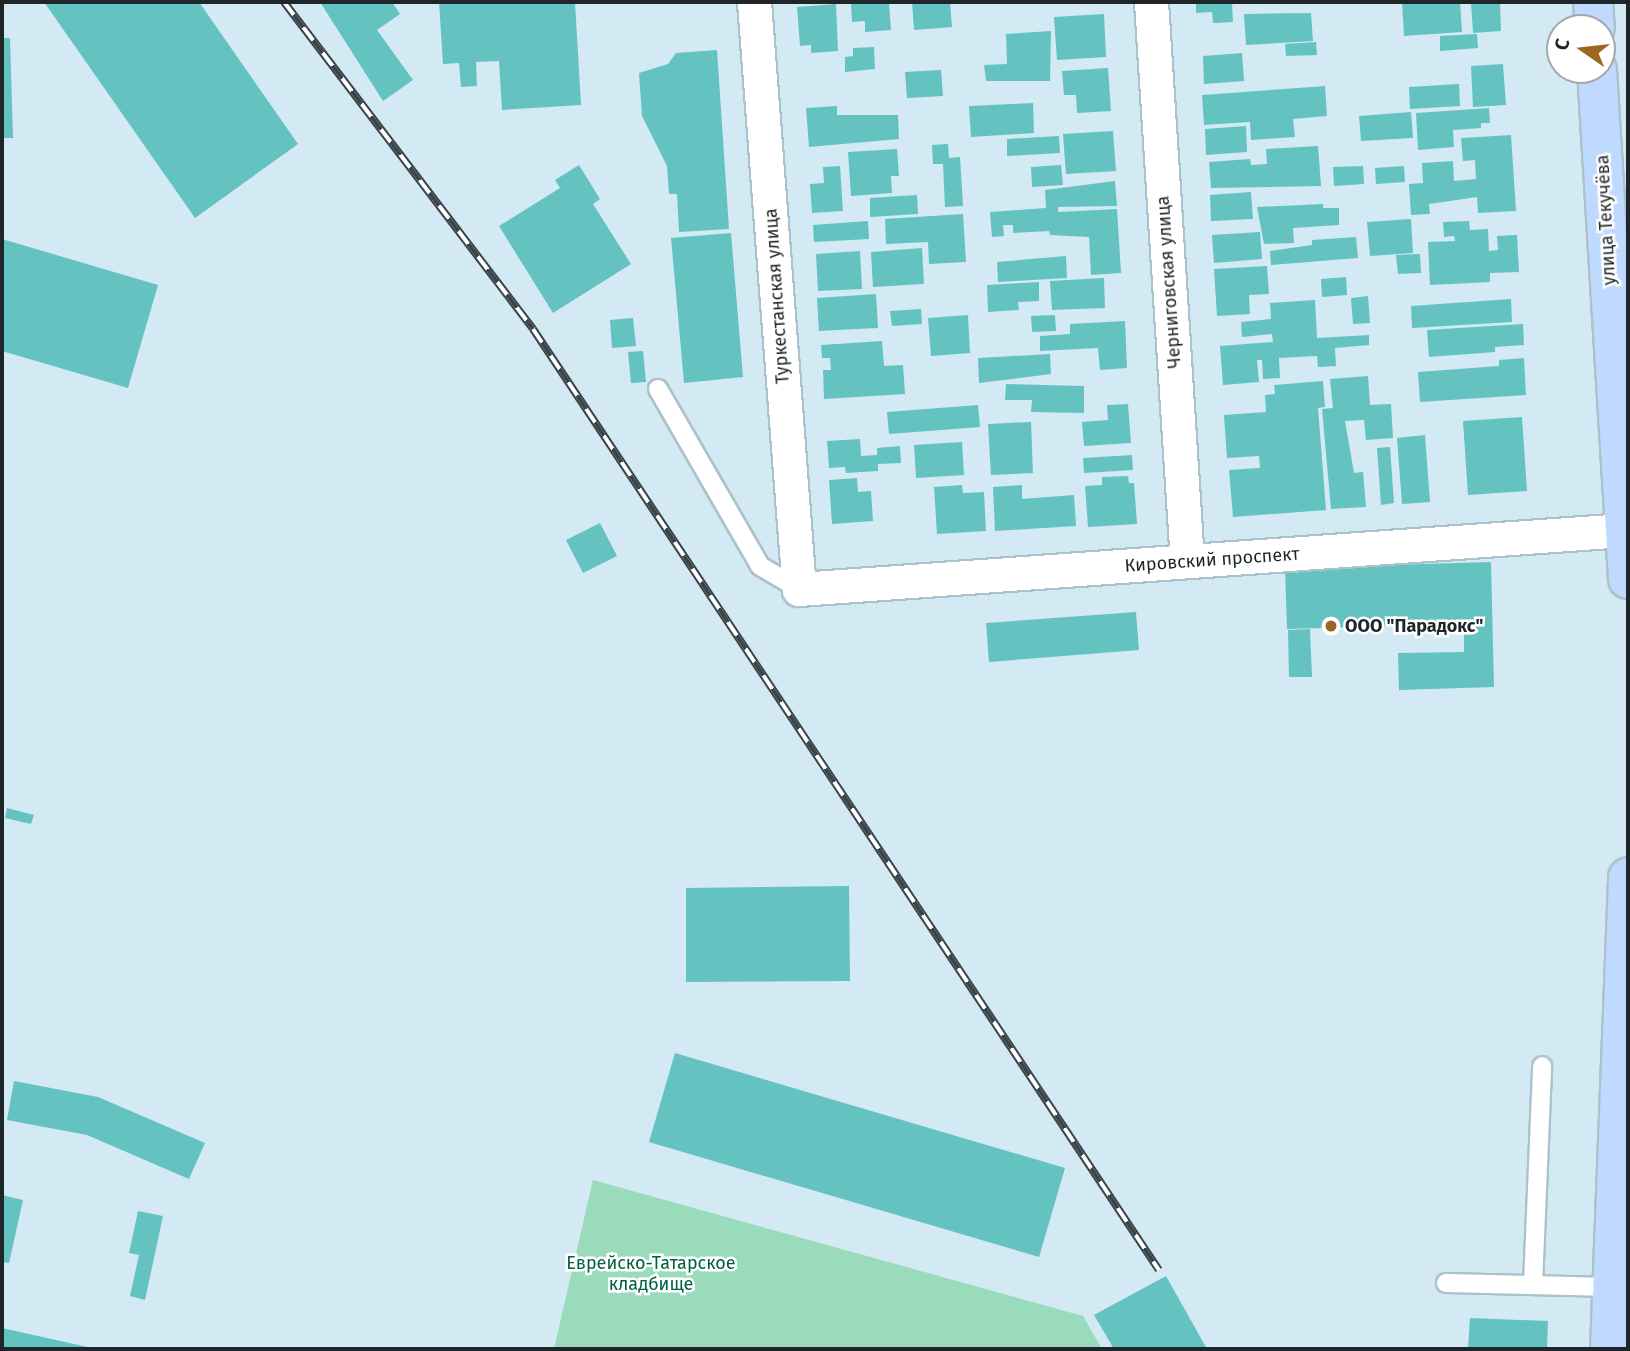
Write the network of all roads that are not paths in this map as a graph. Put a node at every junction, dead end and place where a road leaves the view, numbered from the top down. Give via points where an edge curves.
1 (754, 2) edge
2 (1151, 2) edge
3 (1598, 84) edge
4 (658, 389) dead end
5 (1625, 530) junction
6 (1187, 561) junction
7 (1628, 579) edge
8 (799, 589) junction
9 (1628, 877) edge
10 (1542, 1066) dead end
11 (1446, 1283) dead end
12 (1533, 1285) junction
13 (1612, 1287) junction
14 (1610, 1349) edge

1 - 8 street, Туркестанская улица
2 - 6 street, Черниговская улица
3 - 5 main road, улица Текучёва
4 - 8 lane via 760,566
5 - 6 street, Кировский проспект
5 - 7 main road, улица Текучёва
6 - 8 street, Кировский проспект
9 - 13 main road
10 - 12 lane
11 - 12 lane
12 - 13 lane
13 - 14 main road

